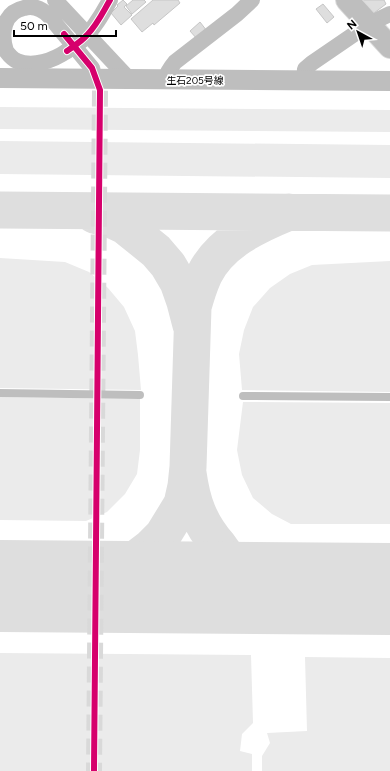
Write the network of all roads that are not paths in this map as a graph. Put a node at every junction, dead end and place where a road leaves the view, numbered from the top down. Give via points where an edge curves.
1 (55, 0) edge
2 (110, 0) edge
3 (252, 0) edge
4 (347, 0) edge
5 (390, 14) edge
6 (369, 24) junction
7 (84, 38) junction
8 (390, 47) edge
9 (92, 68) tunnel mouth
10 (0, 78) edge
11 (128, 80) junction
12 (165, 80) junction
13 (304, 81) junction
14 (390, 81) edge
15 (0, 393) edge
16 (140, 395) dead end
17 (243, 396) dead end
18 (390, 397) edge

1 - 7 street
2 - 7 street via 99,20
3 - 12 street via 175,62
4 - 6 main road
5 - 6 street
6 - 8 main road
6 - 13 street via 305,69
7 - 9 street, bridge via 67,51 55,58 23,63 12,58 3,46 0,32 6,19 15,11 27,7 40,9 49,16
7 - 11 street
10 - 11 street, 生石205号線
11 - 12 street, 生石205号線
12 - 13 street, 生石205号線
13 - 14 street, 生石205号線
15 - 16 lane
17 - 18 lane

